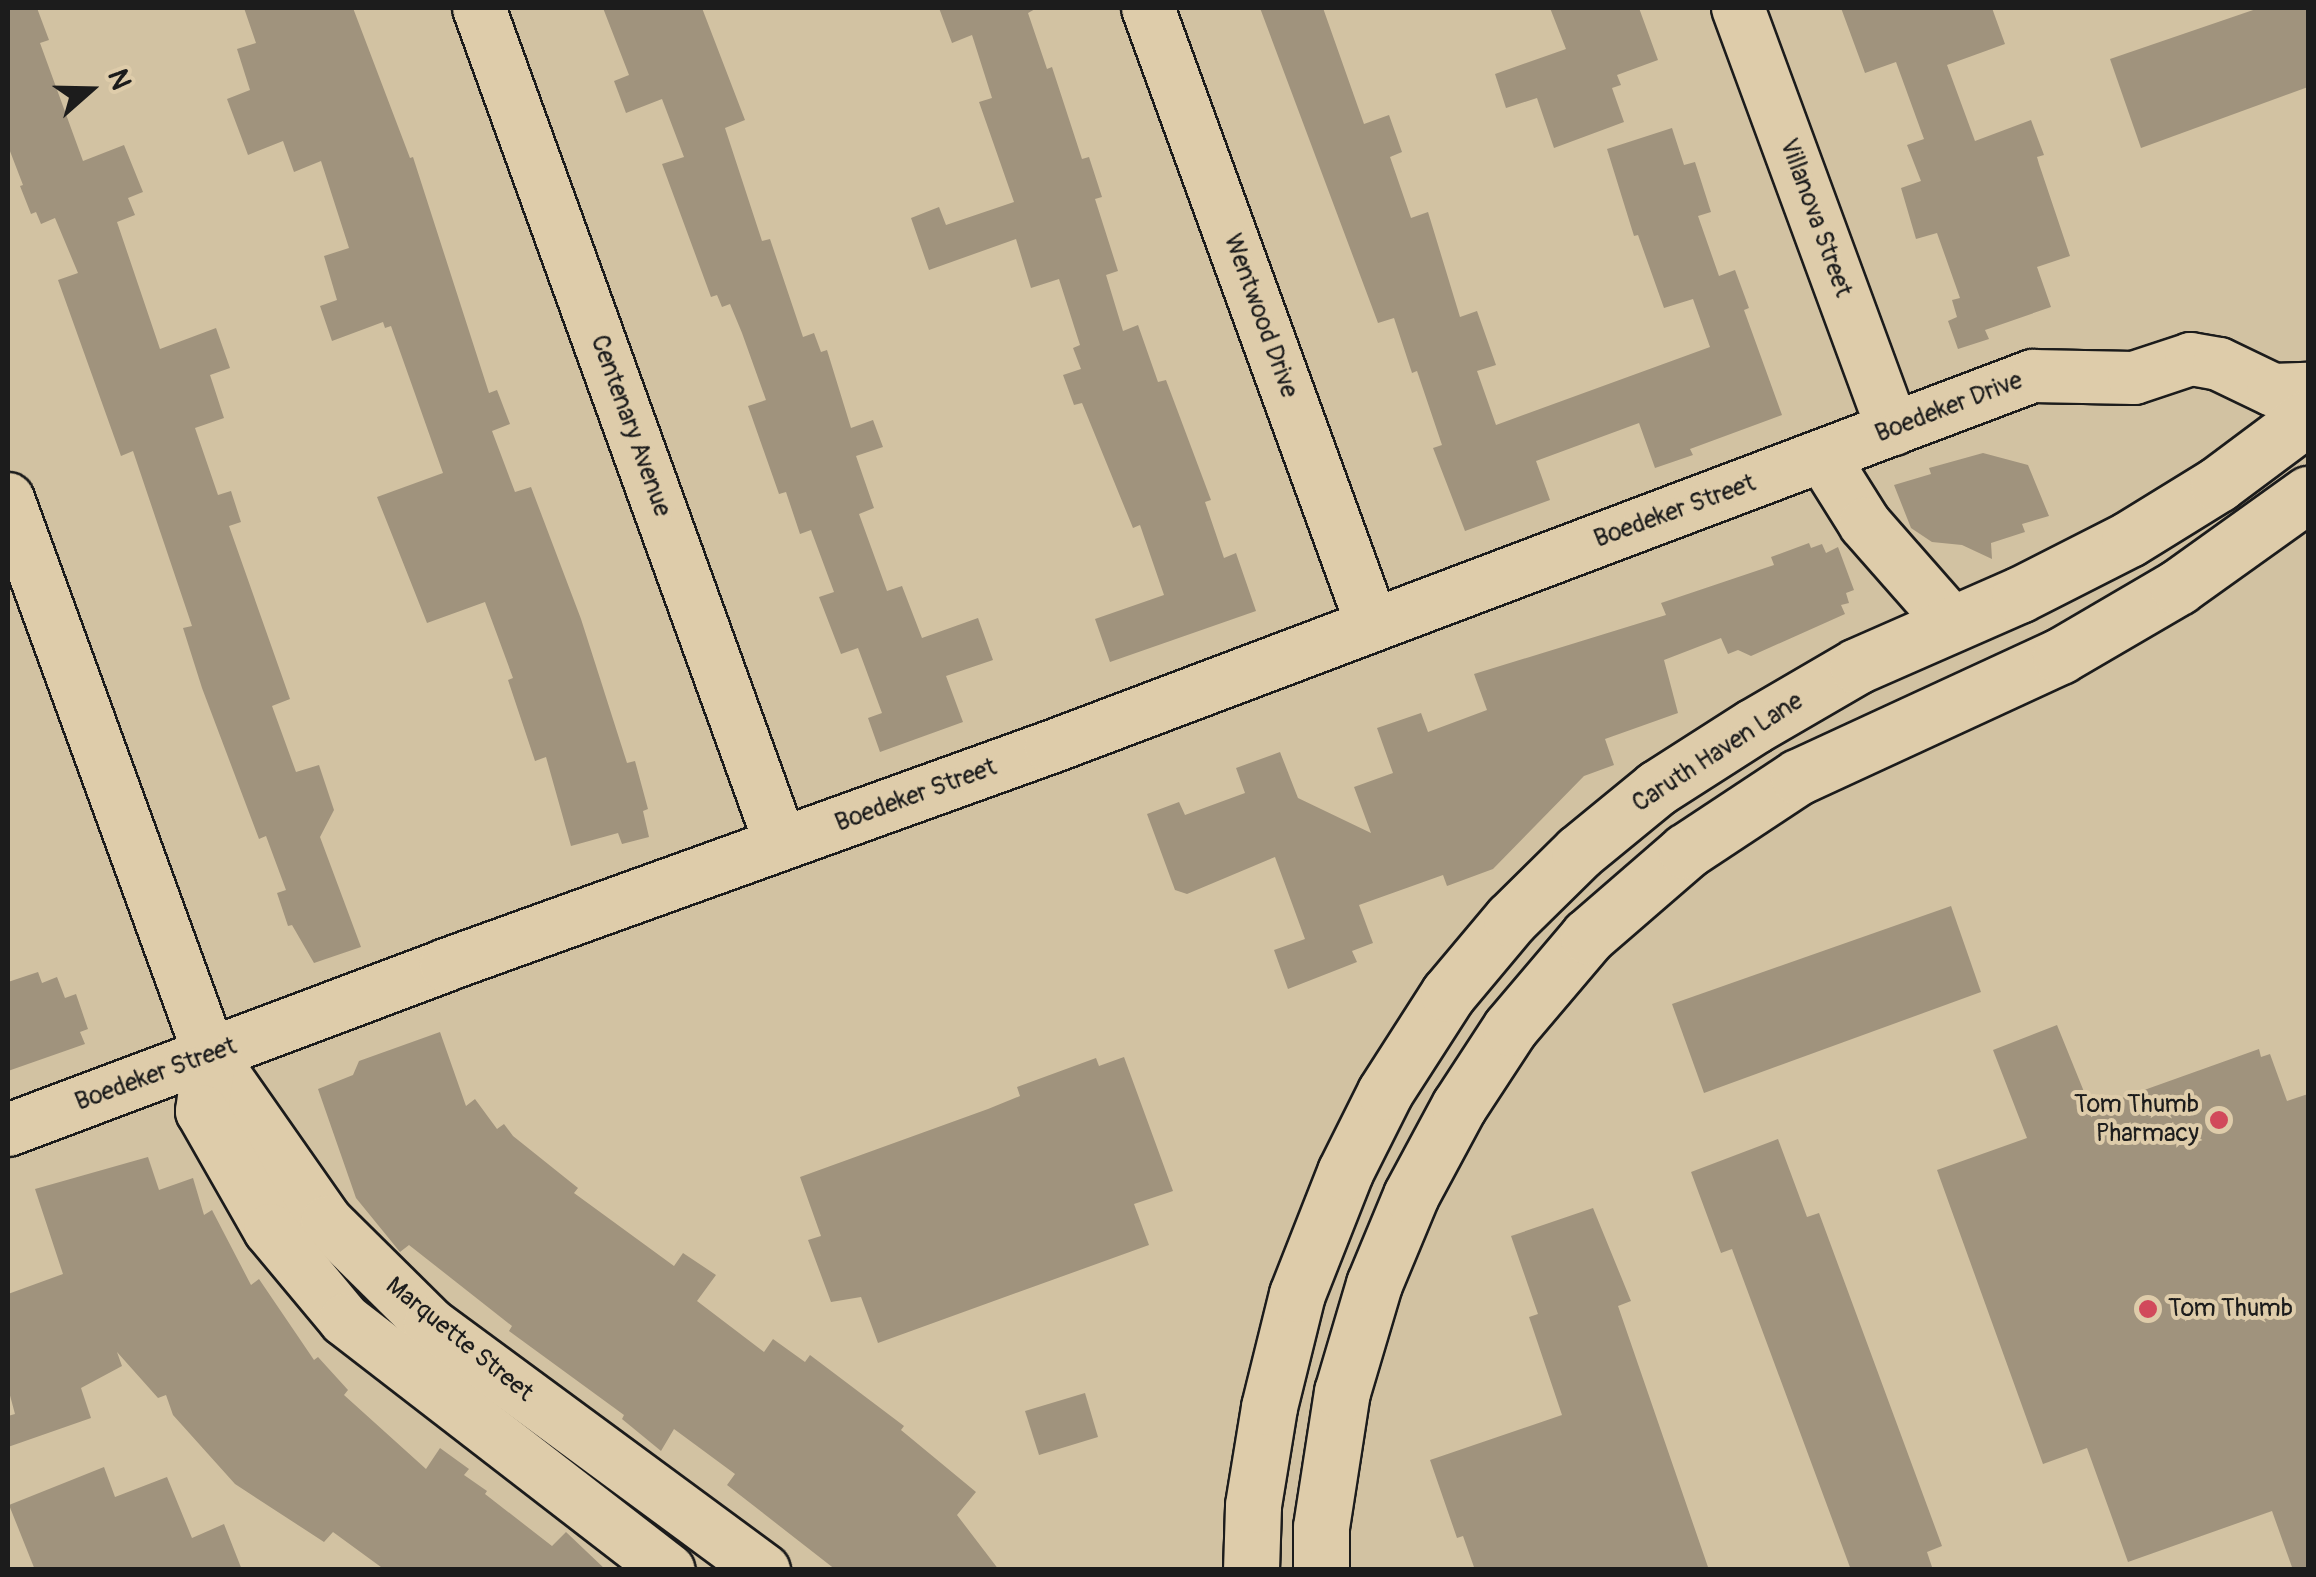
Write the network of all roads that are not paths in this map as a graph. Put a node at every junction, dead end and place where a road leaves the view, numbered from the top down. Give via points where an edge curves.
1 (479, 8) edge
2 (1148, 8) edge
3 (1738, 8) edge
4 (2308, 389) edge
5 (2308, 417) edge
6 (1893, 429) junction
7 (1823, 457) junction
8 (2308, 494) edge
9 (8, 499) edge
10 (1372, 624) junction
11 (1972, 636) junction
12 (2060, 656) junction
13 (1857, 666) junction
14 (1967, 698) junction
15 (782, 844) junction
16 (210, 1055) junction
17 (8, 1130) edge
18 (705, 1553) edge
19 (669, 1570) edge
20 (764, 1570) edge
21 (1251, 1570) edge
22 (1321, 1570) edge

1 - 15 street, Centenary Avenue
2 - 10 street, Wentwood Drive
3 - 6 street, Villanova Street
4 - 6 street, Boedeker Drive via 2273,390 2219,364 2191,359 2134,378 2033,376
5 - 11 main road via 2144,530 2019,595
6 - 7 street, Boedeker Drive
7 - 10 street, Boedeker Street
7 - 11 street via 1865,524
8 - 12 main road via 2178,587
9 - 16 street, Marquette Street
10 - 15 street, Boedeker Street
11 - 12 main road
11 - 13 main road, Caruth Haven Lane
11 - 14 main road
12 - 14 main road
13 - 14 main road via 1898,669
13 - 21 main road, Caruth Haven Lane via 1657,788 1538,892 1448,994 1352,1156 1298,1294 1268,1407
14 - 22 main road via 1798,777 1686,850 1588,936 1510,1028 1411,1194 1374,1284 1342,1392 1321,1527
15 - 16 street, Boedeker Street
16 - 17 street, Boedeker Street
16 - 18 street, Marquette Street via 327,1222 373,1270
16 - 19 street, Marquette Street via 202,1111 270,1230 345,1320
18 - 20 street, Marquette Street

